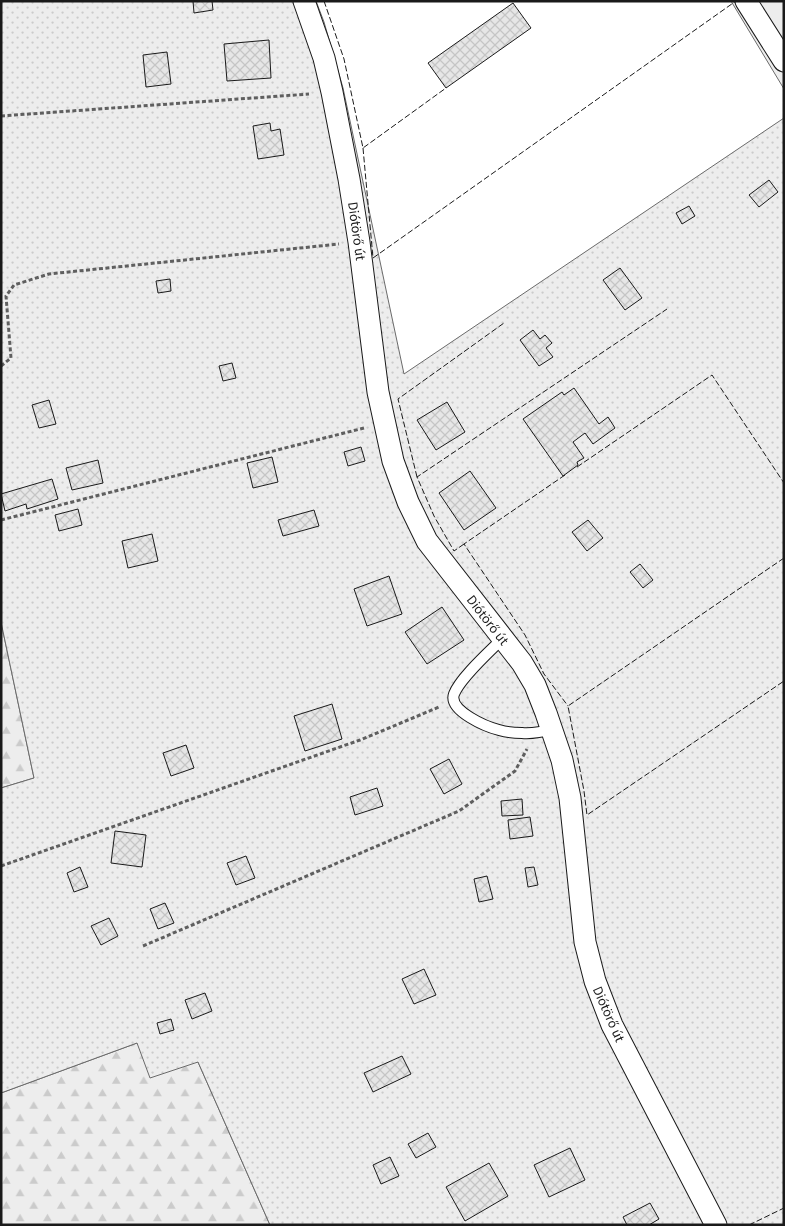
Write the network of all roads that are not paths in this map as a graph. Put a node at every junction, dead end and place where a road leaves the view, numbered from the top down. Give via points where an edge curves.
1 (304, 1) edge
2 (746, 1) edge
3 (784, 61) edge
4 (502, 639) junction
5 (544, 731) junction
6 (716, 1225) edge

1 - 4 street, Diótörő út via 324,58 349,178 378,392 393,461 427,541
2 - 3 street
4 - 5 street, Diótörő út via 535,685
4 - 5 lane via 461,682 454,701 460,710 499,730
5 - 6 street, Diótörő út via 570,798 585,942 595,981 612,1025

